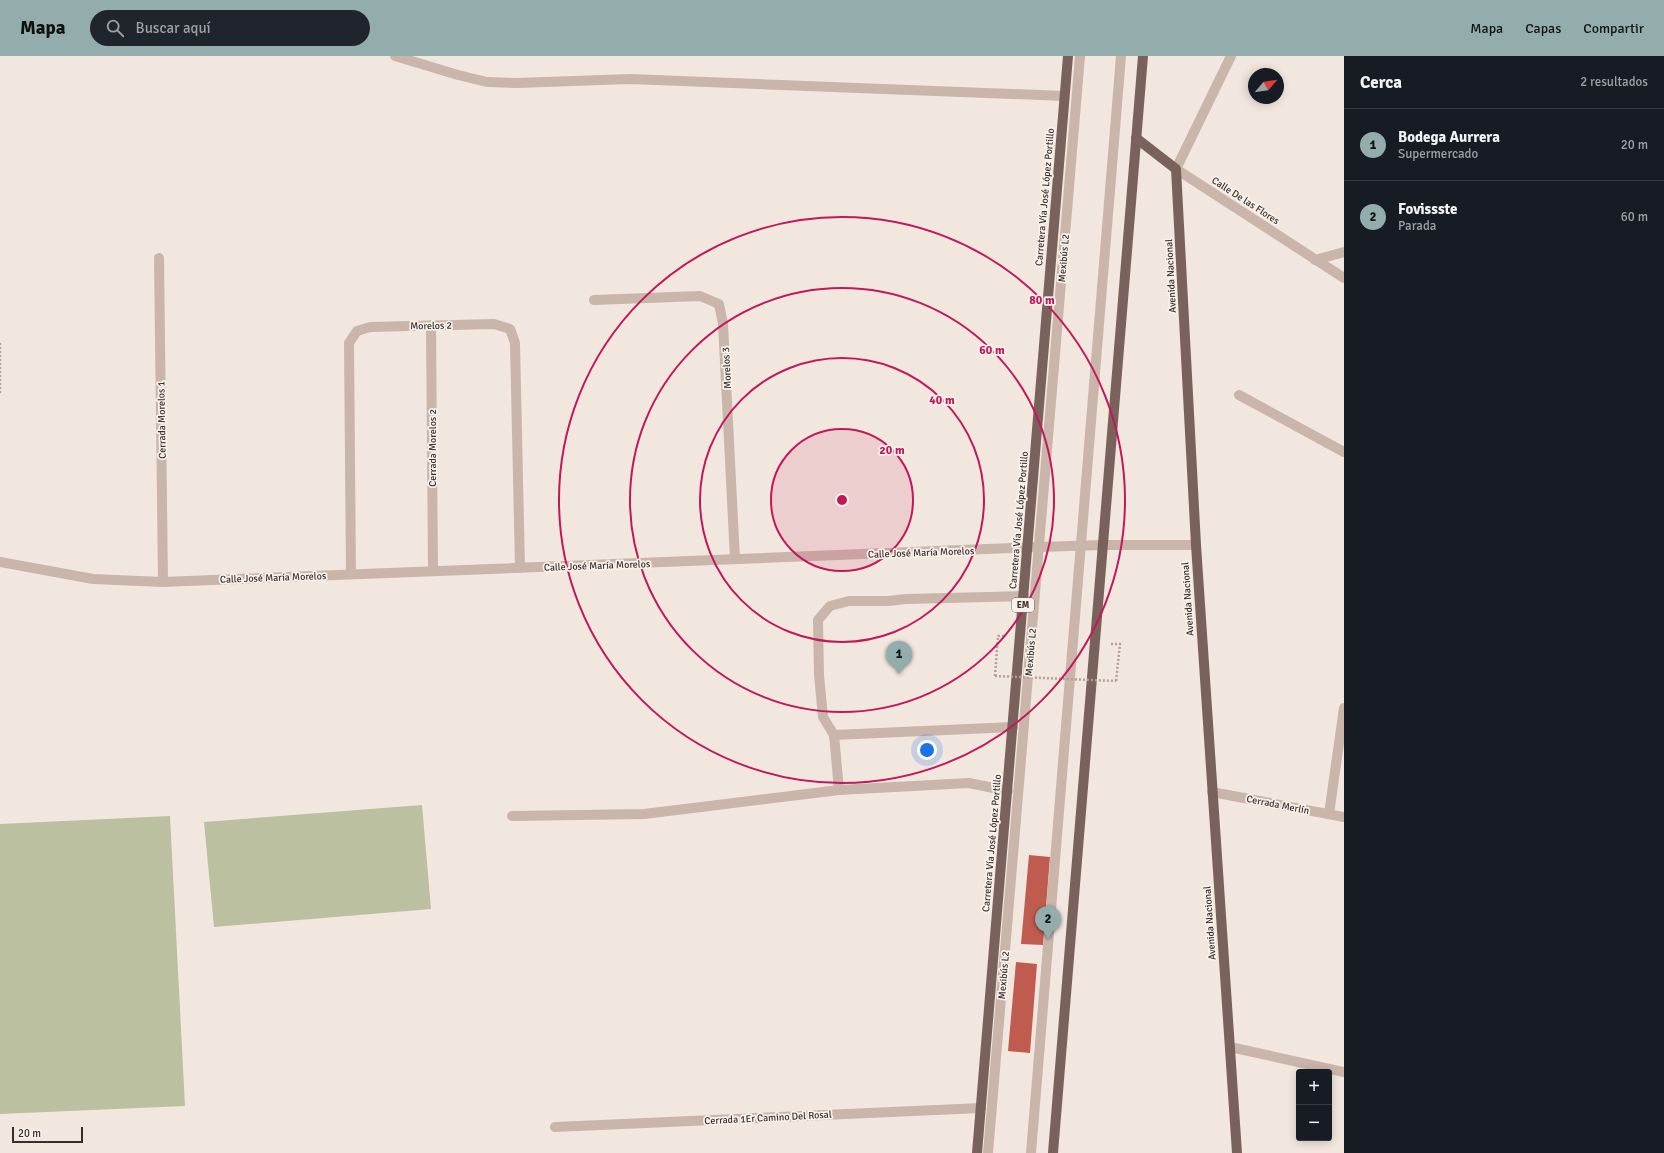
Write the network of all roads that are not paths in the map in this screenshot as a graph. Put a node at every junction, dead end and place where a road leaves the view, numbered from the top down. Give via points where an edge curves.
1 (395, 56) edge
2 (1068, 56) edge
3 (1080, 56) edge
4 (1121, 56) edge
5 (1143, 56) edge
6 (1231, 56) edge
7 (1064, 96) junction
8 (1136, 138) junction
9 (1176, 169) junction
10 (1344, 252) edge
11 (159, 258) dead end
12 (1315, 260) junction
13 (1344, 278) edge
14 (594, 300) dead end
15 (431, 325) junction
16 (1239, 395) dead end
17 (1344, 452) edge
18 (1103, 545) junction
19 (1196, 545) junction
20 (1081, 546) junction
21 (1039, 547) junction
22 (1028, 548) junction
23 (735, 559) junction
24 (0, 562) edge
25 (520, 568) junction
26 (433, 571) junction
27 (351, 574) junction
28 (163, 582) junction
29 (1024, 596) junction
30 (1344, 708) edge
31 (1013, 727) junction
32 (834, 735) junction
33 (839, 790) junction
34 (1008, 791) junction
35 (1212, 792) junction
36 (1329, 814) junction
37 (512, 816) dead end
38 (1344, 817) edge
39 (1230, 1047) junction
40 (1344, 1072) edge
41 (981, 1108) junction
42 (555, 1127) dead end
43 (977, 1153) edge
44 (988, 1153) edge
45 (1031, 1153) edge
46 (1053, 1153) edge
47 (1237, 1153) edge

1 - 7 street via 458,76 487,82 630,79
2 - 7 main road, Carretera Vía José López Portillo / EM
3 - 21 street, Mexibús L2
4 - 20 street
5 - 8 main road
6 - 9 street, Avenida Nacional
7 - 22 main road, Carretera Vía José López Portillo / EM
8 - 9 main road, Calle De las Flores
8 - 18 main road
9 - 12 street, Calle De las Flores
9 - 19 main road, Avenida Nacional
10 - 12 street
11 - 28 street, Cerrada Morelos 1
12 - 13 street, Calle De las Flores
14 - 23 street, Morelos 3 via 700,296 719,304 723,324
15 - 25 street, Morelos 2 via 494,324 510,329 515,343
15 - 26 street, Cerrada Morelos 2
15 - 27 street, Morelos 2 via 370,327 357,331 349,343
16 - 17 street
18 - 19 street, Calle José María Morelos
18 - 20 street, Calle José María Morelos
18 - 46 main road
19 - 35 main road, Avenida Nacional
20 - 21 street, Calle José María Morelos
20 - 45 street
21 - 22 street, Calle José María Morelos
21 - 44 street, Mexibús L2
22 - 23 street, Calle José María Morelos
22 - 29 main road, Carretera Vía José López Portillo / EM
23 - 25 street, Calle José María Morelos
24 - 28 street, Calle José María Morelos via 93,578
25 - 26 street, Calle José María Morelos
26 - 27 street, Calle José María Morelos
27 - 28 street, Calle José María Morelos
29 - 31 main road, Carretera Vía José López Portillo / EM
29 - 32 street via 849,601 830,606 818,620 819,675 823,716
30 - 36 street
31 - 32 street
31 - 34 main road, Carretera Vía José López Portillo / EM
32 - 33 street
33 - 34 street via 969,783
33 - 37 street via 644,814
34 - 41 main road, Carretera Vía José López Portillo / EM
35 - 36 street, Cerrada Merlín
35 - 39 main road, Avenida Nacional
36 - 38 street, Cerrada Merlín
39 - 40 street
39 - 47 main road, Avenida Nacional
41 - 42 street, Cerrada 1Er Camino Del Rosal
41 - 43 main road, Carretera Vía José López Portillo / EM

